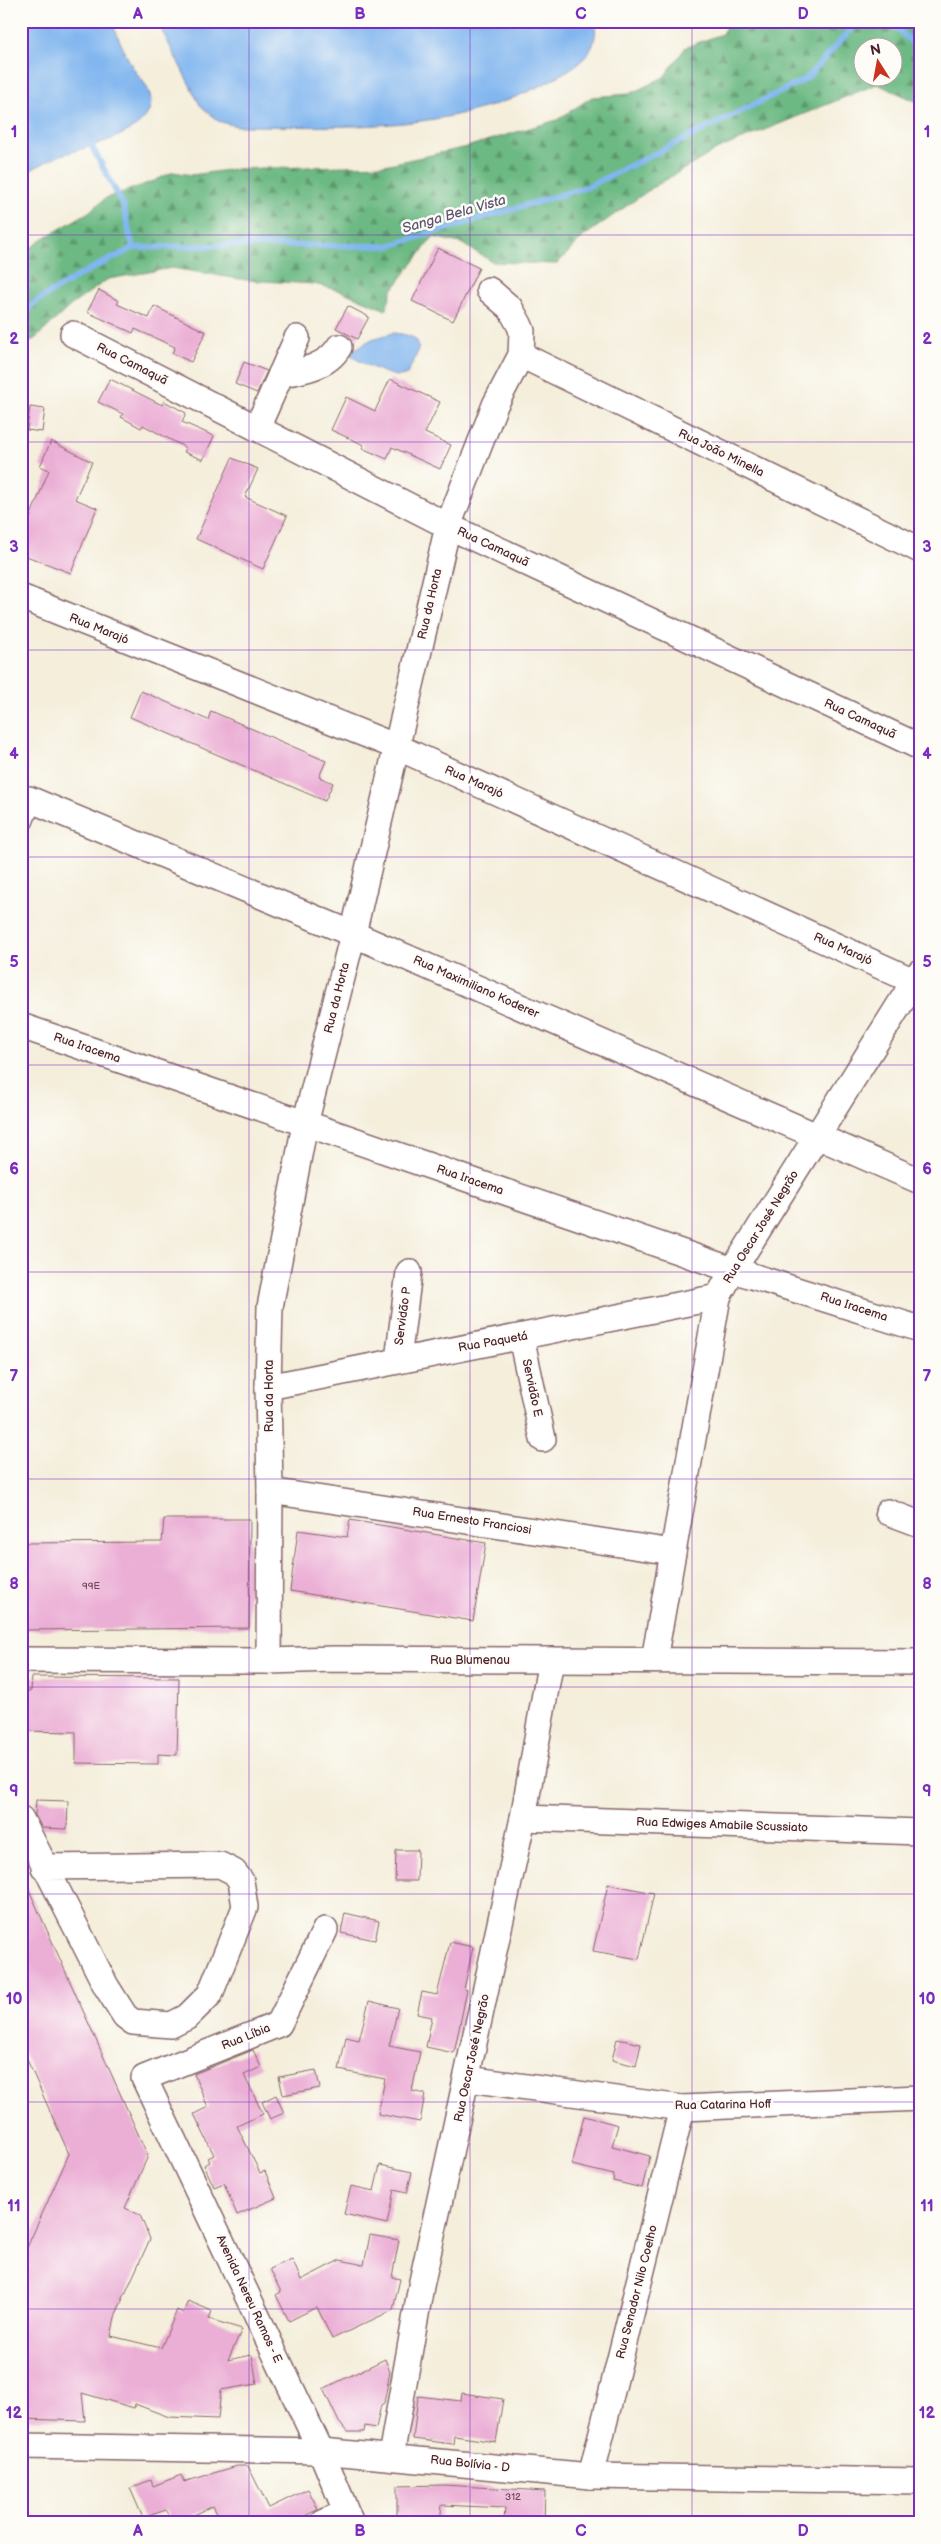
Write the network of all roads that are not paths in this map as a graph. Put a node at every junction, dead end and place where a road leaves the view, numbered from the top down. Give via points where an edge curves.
1 (489, 290) dead end
2 (73, 334) dead end
3 (297, 338) dead end
4 (339, 347) dead end
5 (521, 355) junction
6 (281, 374) junction
7 (257, 428) junction
8 (448, 526) junction
9 (920, 550) edge
10 (21, 598) edge
11 (397, 747) junction
12 (920, 747) edge
13 (25, 809) edge
14 (353, 934) junction
15 (918, 979) edge
16 (21, 1026) edge
17 (305, 1124) junction
18 (816, 1136) junction
19 (920, 1181) edge
20 (733, 1270) junction
21 (409, 1272) dead end
22 (718, 1297) junction
23 (920, 1329) edge
24 (521, 1337) junction
25 (398, 1360) junction
26 (268, 1387) junction
27 (543, 1439) dead end
28 (270, 1491) junction
29 (888, 1512) dead end
30 (920, 1524) edge
31 (673, 1552) junction
32 (21, 1660) edge
33 (551, 1660) junction
34 (654, 1660) junction
35 (269, 1661) junction
36 (920, 1662) edge
37 (523, 1818) junction
38 (21, 1819) edge
39 (920, 1832) edge
40 (44, 1867) junction
41 (324, 1930) dead end
42 (144, 2078) joint
43 (468, 2079) junction
44 (920, 2098) edge
45 (682, 2108) junction
46 (21, 2446) edge
47 (321, 2451) junction
48 (391, 2456) junction
49 (591, 2476) junction
50 (920, 2481) edge
51 (349, 2518) edge
52 (323, 2523) edge

1 - 5 street via 510,308 520,324
2 - 7 street, Rua Camaquã
3 - 6 street
4 - 6 street via 333,356 318,365
5 - 8 street, Rua da Horta via 495,405
5 - 9 street, Rua João Minella
6 - 7 street
7 - 8 street, Rua Camaquã
8 - 11 street, Rua da Horta
8 - 12 street, Rua Camaquã
10 - 11 street, Rua Marajó
11 - 14 street, Rua da Horta
11 - 15 street, Rua Marajó
13 - 14 street, Rua Maximiliano Koderer
14 - 17 street, Rua da Horta
14 - 18 street, Rua Maximiliano Koderer
15 - 18 street, Rua Oscar José Negrão
16 - 17 street, Rua Iracema
17 - 20 street, Rua Iracema
17 - 26 street, Rua da Horta via 270,1307
18 - 19 street, Rua Maximiliano Koderer
18 - 20 street, Rua Oscar José Negrão
20 - 22 street, Rua Oscar José Negrão
20 - 23 street, Rua Iracema
21 - 25 street, Servidão P
22 - 24 street, Rua Paquetá
22 - 31 street, Rua Oscar José Negrão
24 - 25 street, Rua Paquetá
24 - 27 street, Servidão E
25 - 26 street, Rua Paquetá
26 - 28 street, Rua da Horta
28 - 31 street, Rua Ernesto Franciosi
28 - 35 street, Rua da Horta
29 - 30 street
31 - 34 street, Rua Oscar José Negrão
32 - 35 street, Rua Blumenau
33 - 34 street, Rua Blumenau
33 - 35 street, Rua Blumenau
33 - 37 street, Rua Oscar José Negrão
34 - 36 street, Rua Blumenau
37 - 39 street, Rua Edwiges Amabile Scussiato
37 - 43 street, Rua Oscar José Negrão
38 - 40 street
40 - 40 street via 220,1865 234,1872 240,1881 245,1907 210,1994 187,2018 171,2025 133,2022 125,2016
41 - 42 street, Rua Líbia via 279,2024
42 - 47 street, Avenida Nereu Ramos - E
43 - 45 street, Rua Catarina Hoff
43 - 48 street, Rua Oscar José Negrão via 421,2286
44 - 45 street, Rua Catarina Hoff
45 - 49 street, Rua Senador Nilo Coelho
46 - 47 street, Rua Bolívia - D
47 - 48 street, Rua Bolívia - D
47 - 51 street, Avenida Nereu Ramos - E
48 - 49 street, Rua Bolívia - D
49 - 50 street, Rua Bolívia - D
51 - 52 street

